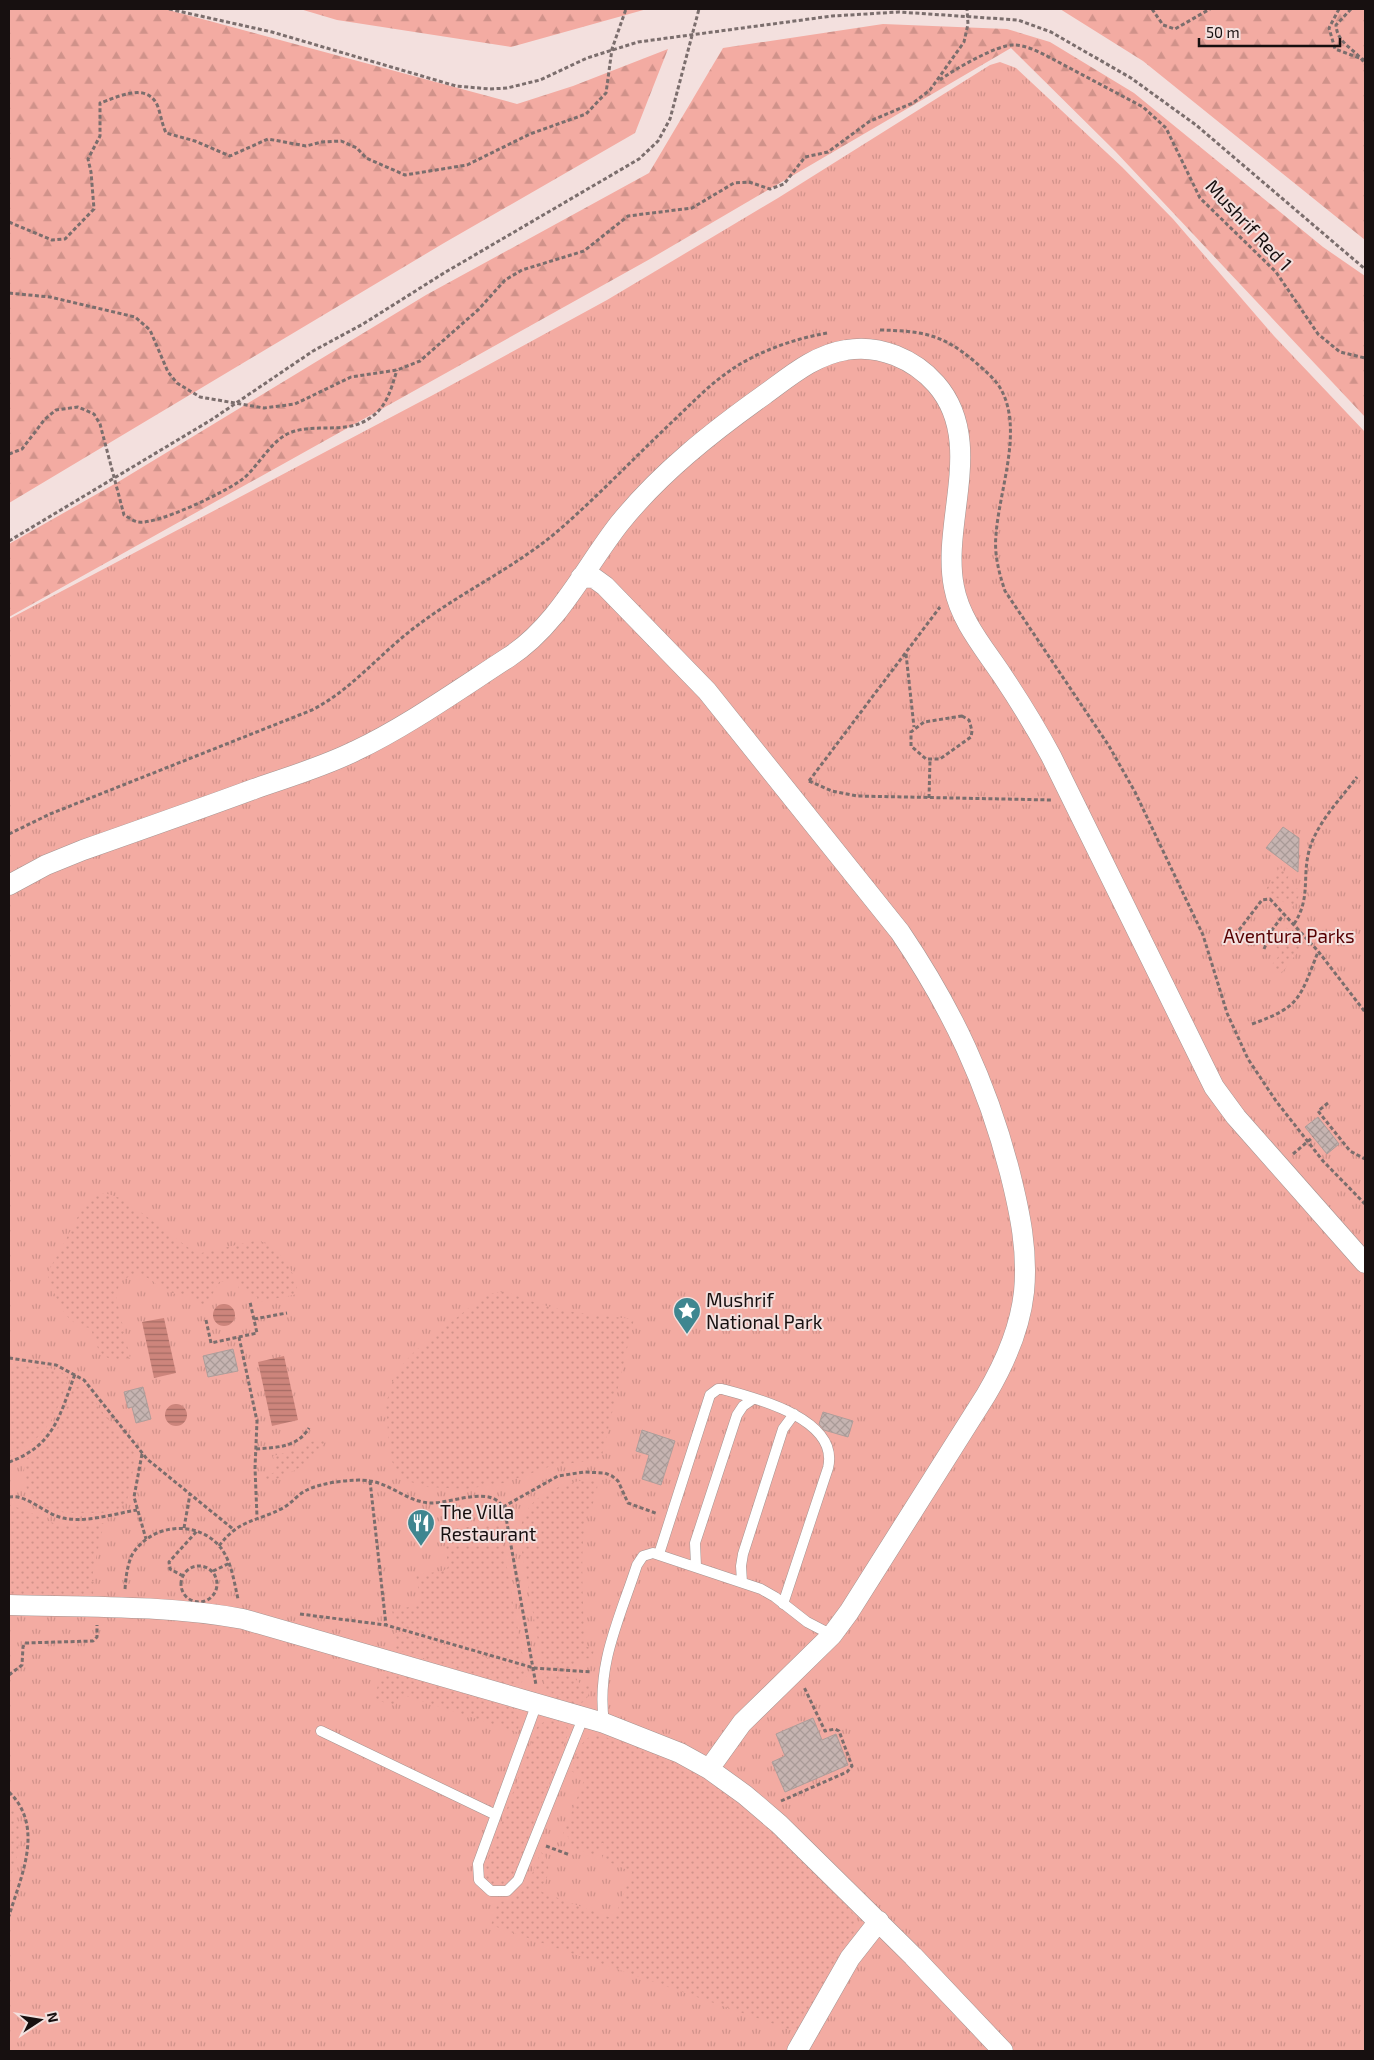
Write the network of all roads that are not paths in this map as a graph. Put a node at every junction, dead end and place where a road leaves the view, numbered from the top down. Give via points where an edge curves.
1 (581, 577) junction
2 (9, 885) edge
3 (1365, 1263) edge
4 (753, 1399) junction
5 (794, 1414) junction
6 (659, 1554) junction
7 (696, 1566) junction
8 (742, 1582) junction
9 (783, 1604) junction
10 (9, 1605) edge
11 (832, 1635) junction
12 (537, 1703) junction
13 (583, 1718) junction
14 (604, 1723) junction
15 (322, 1731) dead end
16 (709, 1769) junction
17 (496, 1815) junction
18 (879, 1922) junction
19 (797, 2051) edge
20 (1003, 2051) edge

1 - 2 street via 548,624 524,646 369,744 322,765 83,850
1 - 3 street via 621,522 678,462 801,368 823,356 847,349 873,349 897,355 920,368 938,385 951,406 958,431 960,455 952,557 954,588 967,623 1038,731 1209,1079 1236,1117
1 - 11 street via 600,582 687,668 900,932 950,1012 988,1097 1020,1213 1025,1249 1024,1294 1000,1371 867,1587
4 - 5 lane
4 - 6 lane via 722,1389 710,1395
4 - 7 lane via 736,1415 695,1543
5 - 8 lane via 782,1429 743,1554 740,1566
5 - 9 lane via 824,1441 830,1461
6 - 7 lane
6 - 14 lane via 648,1554 639,1560 603,1672
7 - 8 lane
8 - 9 lane via 768,1592
9 - 11 lane
10 - 12 street via 123,1608 210,1614 256,1622
11 - 16 street via 742,1723
12 - 13 street
12 - 17 lane
13 - 14 street
13 - 17 lane via 514,1887 499,1892 484,1886 479,1880 478,1864
14 - 16 street via 672,1749
15 - 17 lane
16 - 18 street via 762,1809
18 - 19 street via 850,1958
18 - 20 street

